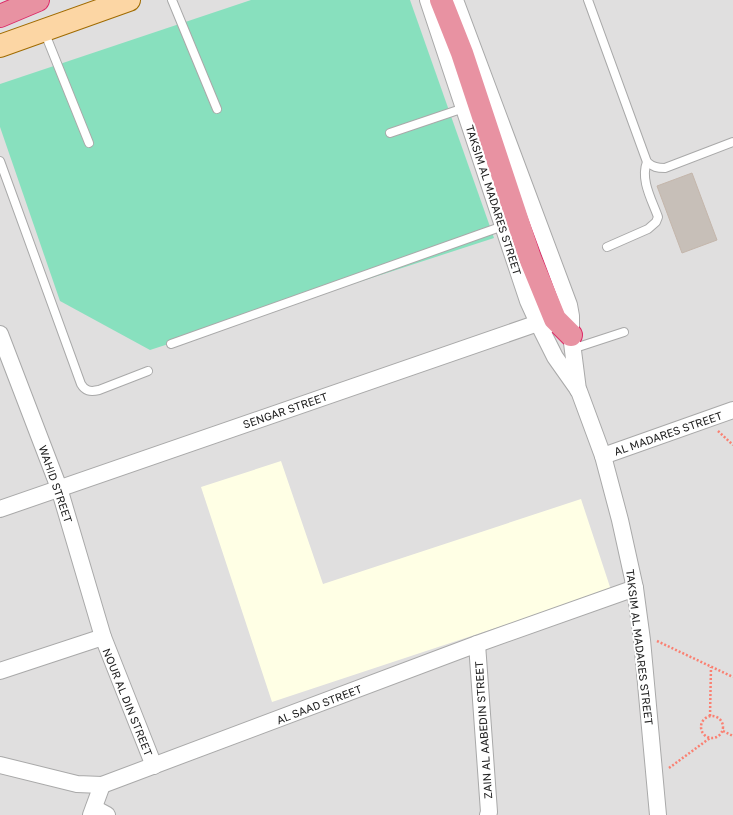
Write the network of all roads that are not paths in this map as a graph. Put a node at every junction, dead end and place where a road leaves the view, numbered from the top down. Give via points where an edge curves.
1 (38, 0) edge
2 (129, 0) edge
3 (172, 0) edge
4 (428, 0) edge
5 (441, 0) edge
6 (455, 0) edge
7 (588, 0) edge
8 (0, 16) edge
9 (43, 31) junction
10 (0, 46) edge
11 (464, 108) junction
12 (217, 109) dead end
13 (390, 132) dead end
14 (733, 142) edge
15 (89, 143) dead end
16 (0, 161) edge
17 (647, 162) junction
18 (503, 226) junction
19 (607, 247) dead end
20 (538, 323) junction
21 (624, 332) dead end
22 (0, 334) edge
23 (572, 342) junction
24 (172, 344) dead end
25 (148, 371) dead end
26 (579, 391) junction
27 (733, 410) edge
28 (603, 456) junction
29 (59, 488) junction
30 (0, 509) edge
31 (635, 588) junction
32 (103, 637) junction
33 (477, 644) junction
34 (0, 671) edge
35 (0, 765) edge
36 (154, 766) junction
37 (102, 786) junction
38 (98, 813) edge
39 (488, 815) edge
40 (658, 815) edge

1 - 8 highway
2 - 9 main road
3 - 12 lane
4 - 11 street, TAKSIM AL MADARES STREET
5 - 23 highway via 462,53 530,258 555,319
6 - 23 street, TAKSIM AL MADARES STREET via 568,304
7 - 17 lane
9 - 10 main road
9 - 15 lane
11 - 13 lane
11 - 18 street, TAKSIM AL MADARES STREET
14 - 17 lane via 665,168 652,166
16 - 25 lane via 80,384 92,391 99,390
17 - 19 lane via 644,176 658,217 656,222 648,229
18 - 20 street, TAKSIM AL MADARES STREET
18 - 24 lane
20 - 23 street
20 - 26 street, TAKSIM AL MADARES STREET via 555,357
20 - 29 street, SENGAR STREET
21 - 23 lane
22 - 29 street, WAHID STREET
23 - 26 street, TAKSIM AL MADARES STREET
26 - 28 street, TAKSIM AL MADARES STREET
27 - 28 street, AL MADARES STREET
28 - 31 street, TAKSIM AL MADARES STREET
29 - 30 street, SENGAR STREET
29 - 32 street, WAHID STREET
31 - 33 street, AL SAAD STREET
31 - 40 street, TAKSIM AL MADARES STREET
32 - 34 street
32 - 36 street, NOUR AL DIN STREET
33 - 36 street, AL SAAD STREET
33 - 39 street, ZAIN AL AABEDIN STREET via 490,812
35 - 37 street, AL SAAD STREET via 77,784
36 - 37 street, AL SAAD STREET
37 - 38 street

